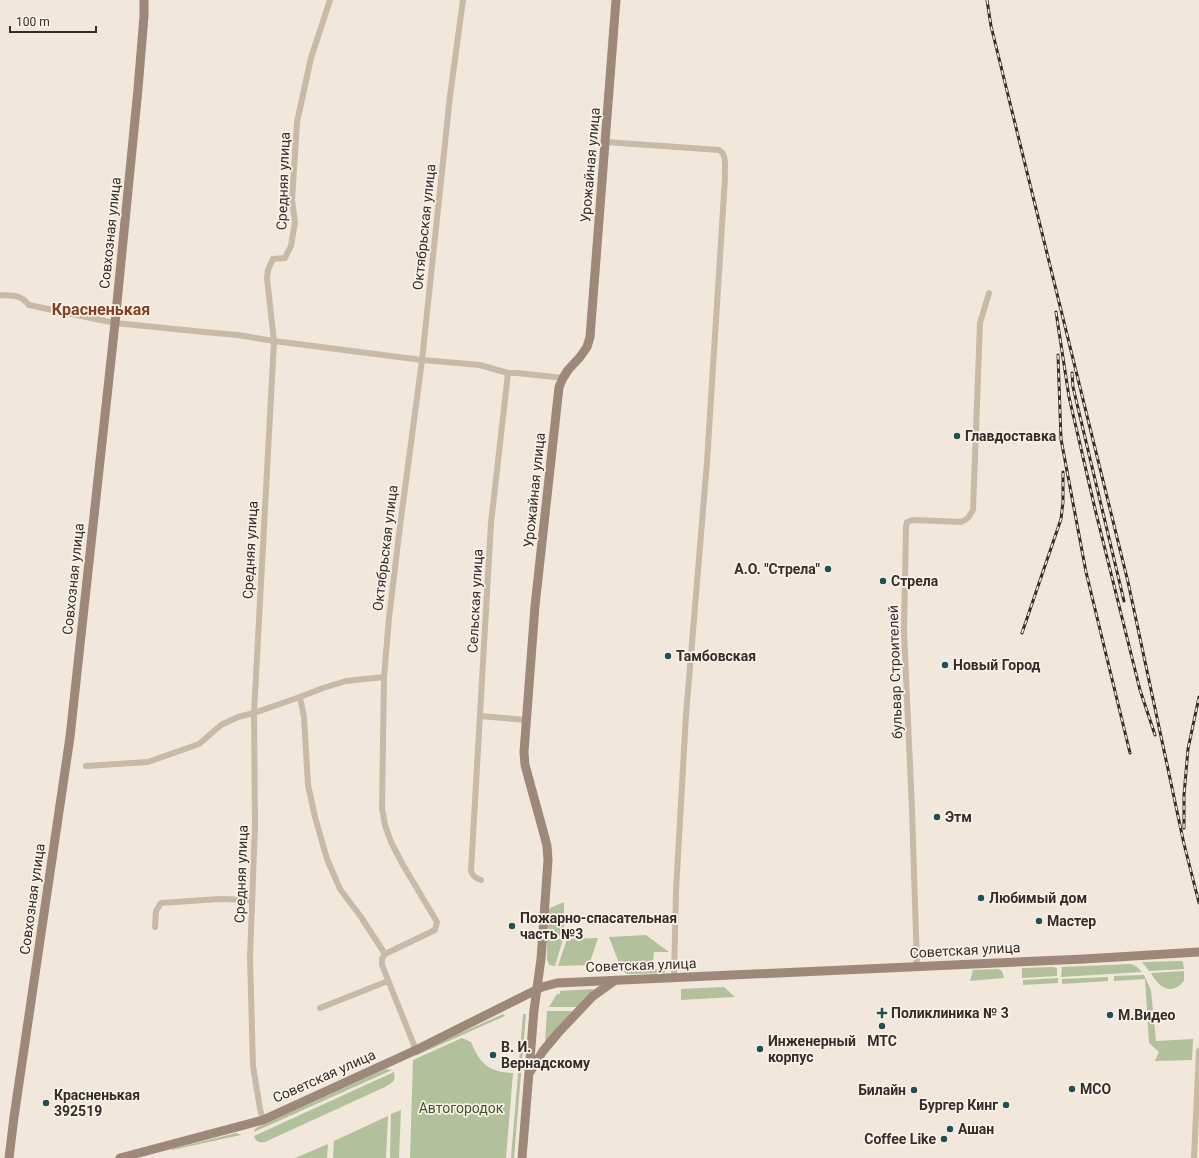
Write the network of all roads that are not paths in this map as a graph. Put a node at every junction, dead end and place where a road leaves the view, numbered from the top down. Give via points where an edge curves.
1 (144, 0) edge
2 (330, 0) edge
3 (463, 0) edge
4 (616, 0) edge
5 (606, 142) junction
6 (989, 293) dead end
7 (0, 295) edge
8 (115, 323) junction
9 (274, 342) junction
10 (422, 360) junction
11 (508, 374) junction
12 (563, 378) junction
13 (384, 677) junction
14 (300, 697) junction
15 (254, 713) junction
16 (480, 716) junction
17 (526, 720) junction
18 (86, 766) dead end
19 (481, 880) dead end
20 (252, 900) junction
21 (155, 927) dead end
22 (1199, 952) edge
23 (385, 954) junction
24 (918, 966) junction
25 (674, 978) junction
26 (615, 980) junction
27 (388, 981) junction
28 (537, 989) junction
29 (320, 1008) dead end
30 (416, 1050) junction
31 (1199, 1051) edge
32 (528, 1075) junction
33 (262, 1120) junction
34 (9, 1158) edge
35 (120, 1158) edge
36 (522, 1158) edge
37 (1194, 1158) edge

1 - 8 street, Совхозная улица
2 - 9 street, Средняя улица via 311,58 297,122 292,200 295,222 291,246 285,258 273,259 268,270
3 - 10 street, Октябрьская улица via 450,96
4 - 5 street, Урожайная улица
5 - 12 street, Урожайная улица via 590,337 587,347
5 - 25 street via 719,150 724,156 706,462 686,715
6 - 24 street, бульвар Строителей via 980,322 973,510 968,518 961,522 913,520 908,522 906,527 904,631
7 - 8 street via 17,296 24,298 29,305
8 - 9 street via 238,335
8 - 34 street, Совхозная улица via 70,737
9 - 10 street
9 - 15 street, Средняя улица
10 - 11 street via 480,365
10 - 13 street, Октябрьская улица via 399,534
11 - 12 street
11 - 16 street, Сельская улица via 491,522
12 - 17 street, Урожайная улица via 559,387 536,598
13 - 14 street via 346,681
13 - 23 street, Октябрьская улица via 382,808 385,826 403,865 437,922 435,930
14 - 15 street
14 - 23 street via 304,717 308,786 327,859 340,889
15 - 18 street via 238,717 221,726 199,744 148,762
15 - 20 street, Средняя улица via 255,825
16 - 17 street
16 - 19 street, Сельская улица via 471,871
17 - 28 street, Урожайная улица via 525,764 547,846 548,860
20 - 21 street via 219,899 161,903 156,911
20 - 33 street, Средняя улица via 250,957 253,1066
22 - 24 street, Советская улица
23 - 27 street via 382,965
24 - 25 street, Советская улица
25 - 26 street, Советская улица
26 - 28 street, Советская улица via 557,983
26 - 32 street via 593,996 558,1033
27 - 29 street
27 - 30 street
28 - 30 street, Советская улица
28 - 32 street, Урожайная улица
30 - 33 street, Советская улица
31 - 37 street
32 - 36 street, Урожайная улица
33 - 35 street, Советская улица

